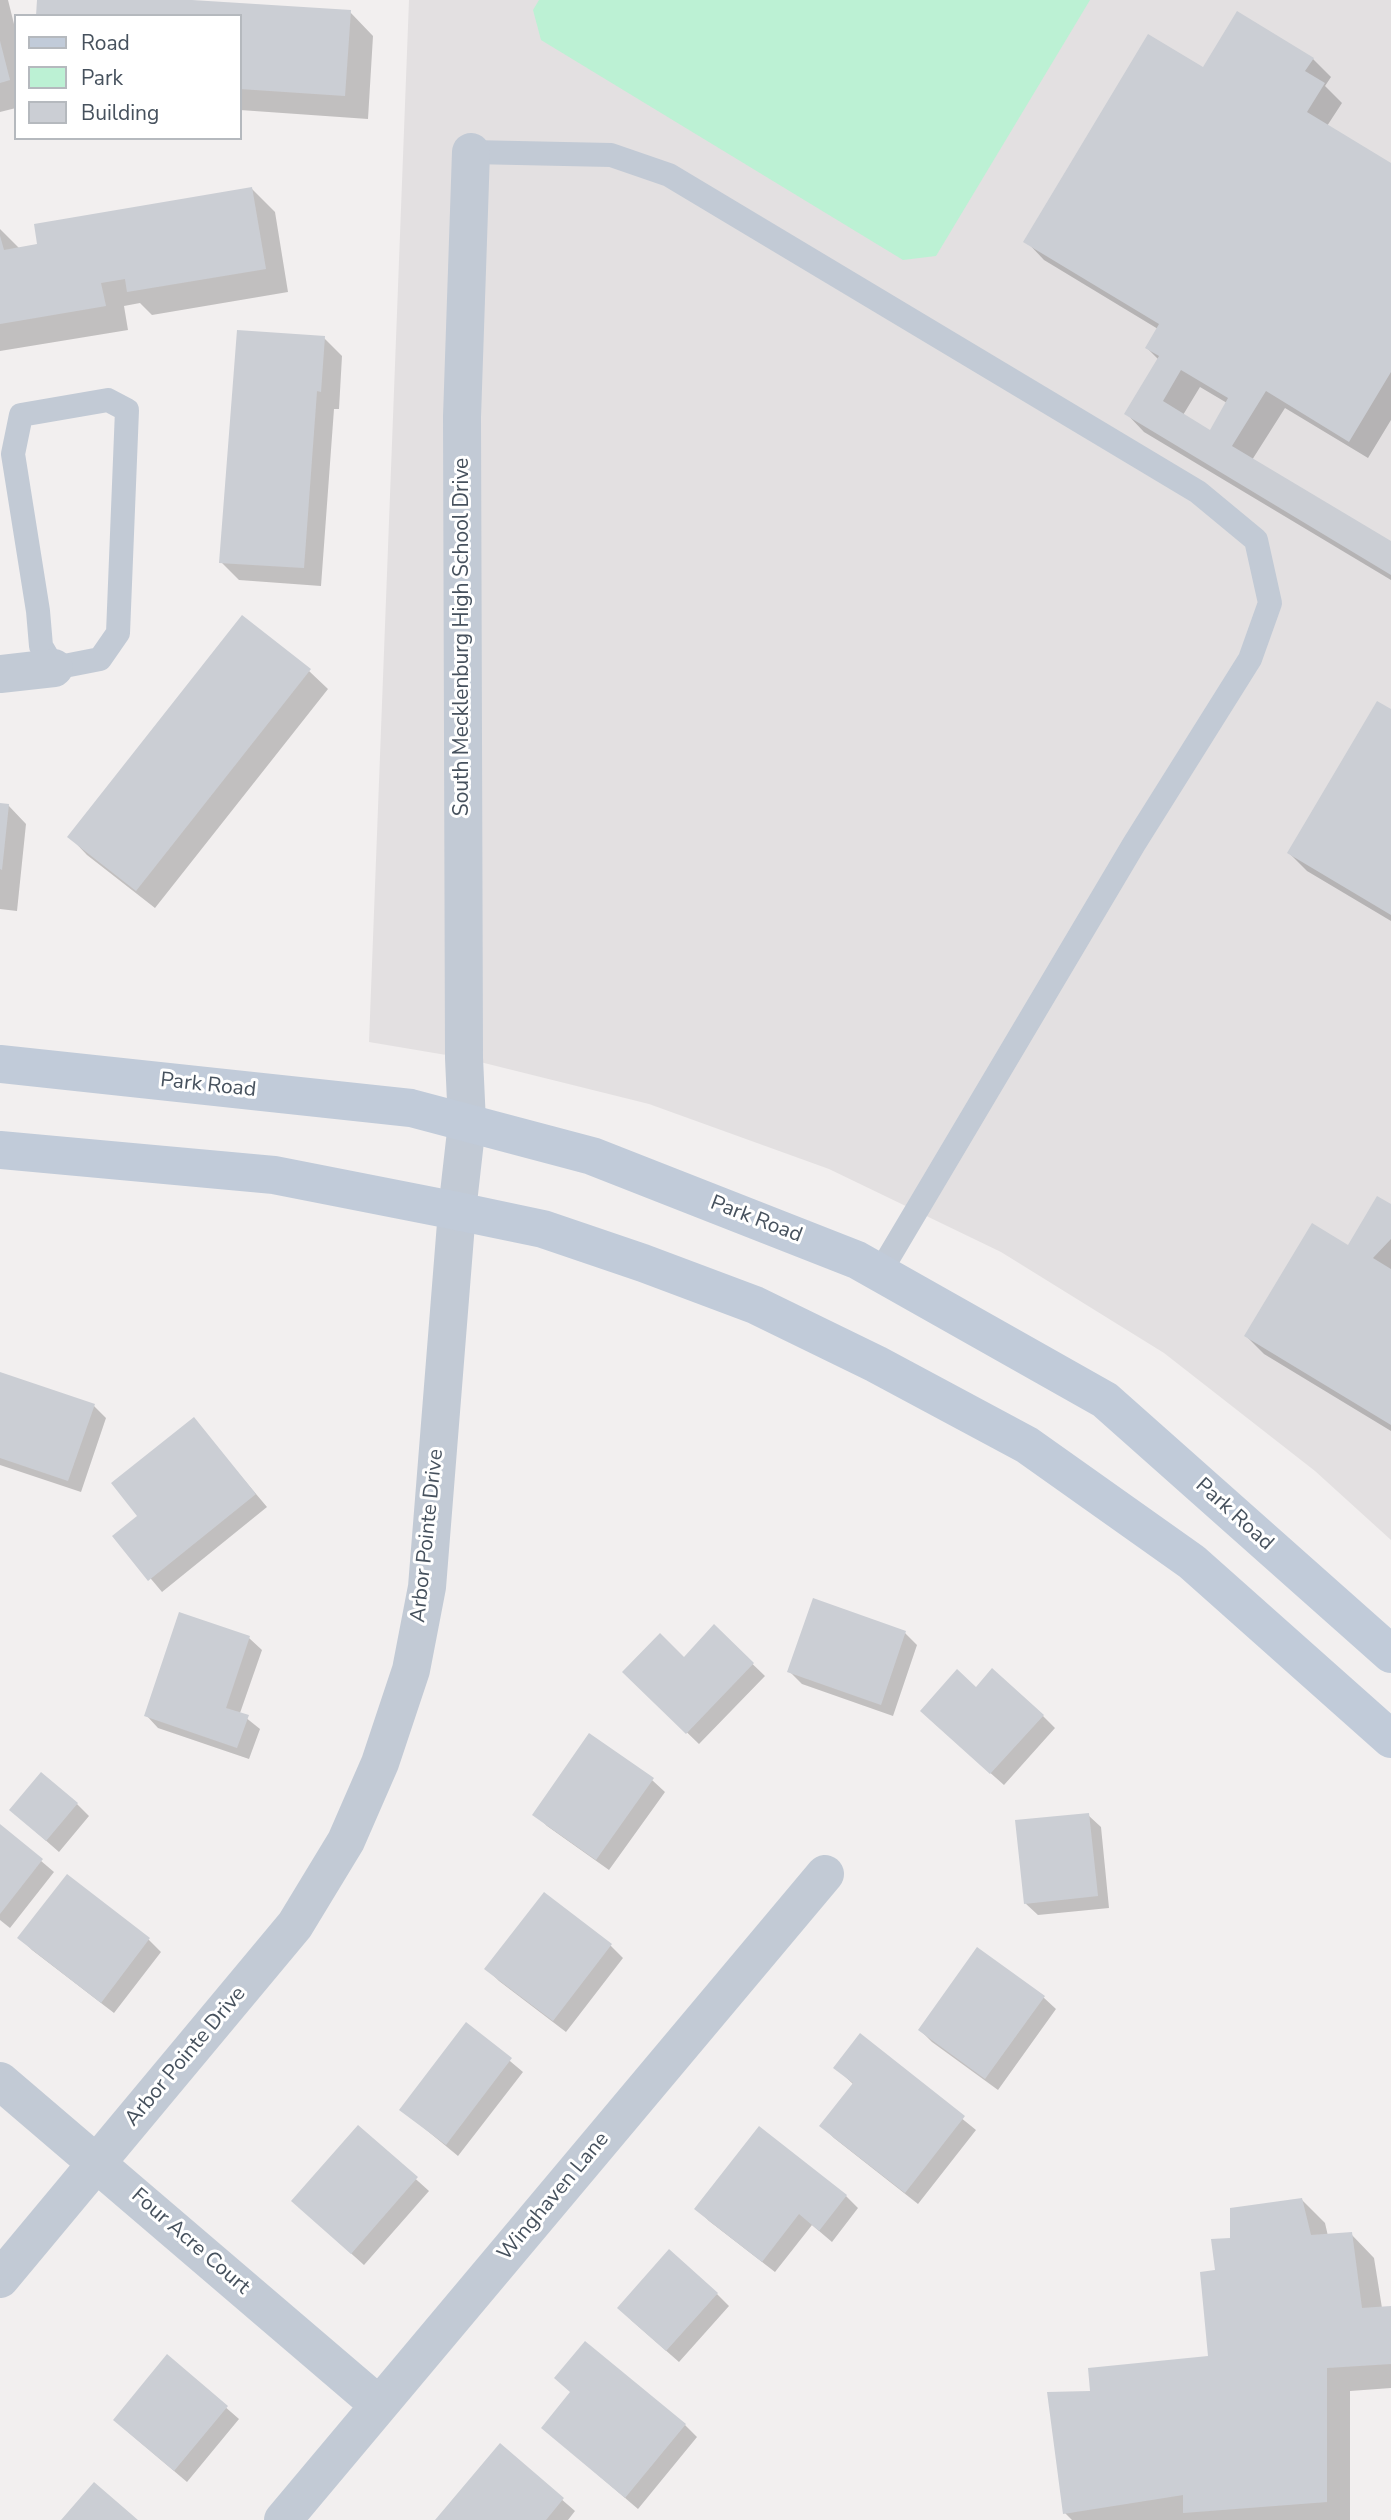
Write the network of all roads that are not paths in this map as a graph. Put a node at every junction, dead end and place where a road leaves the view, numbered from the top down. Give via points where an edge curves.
1 (471, 152) joint
2 (54, 668) junction
3 (0, 674) edge
4 (0, 1064) edge
5 (467, 1123) junction
6 (0, 1150) edge
7 (457, 1211) junction
8 (880, 1272) junction
9 (1391, 1654) edge
10 (1391, 1739) edge
11 (825, 1874) dead end
12 (0, 2081) edge
13 (98, 2162) junction
14 (0, 2279) edge
15 (379, 2405) junction
16 (283, 2520) edge

1 - 5 street, South Mecklenburg High School Drive via 462,417
1 - 8 lane via 611,155 669,175 1198,492 1255,540 1270,603 1250,659
2 - 2 lane via 41,646 13,454 21,415 108,400 127,410 118,633 100,659
2 - 3 street
4 - 5 main road, Park Road via 402,1107
5 - 7 street, Arbor Pointe Drive
5 - 8 main road, Park Road via 592,1156
6 - 7 main road via 274,1175
7 - 10 main road via 543,1229 755,1305 1027,1446 1192,1562
7 - 13 street, Arbor Pointe Drive via 427,1587 411,1670 380,1763 346,1841 295,1925
8 - 9 main road, Park Road via 1105,1400
11 - 15 street, Winghaven Lane
12 - 13 street, Four Acre Court
13 - 14 street, Arbor Pointe Drive
13 - 15 street, Four Acre Court
15 - 16 street, Winghaven Lane

